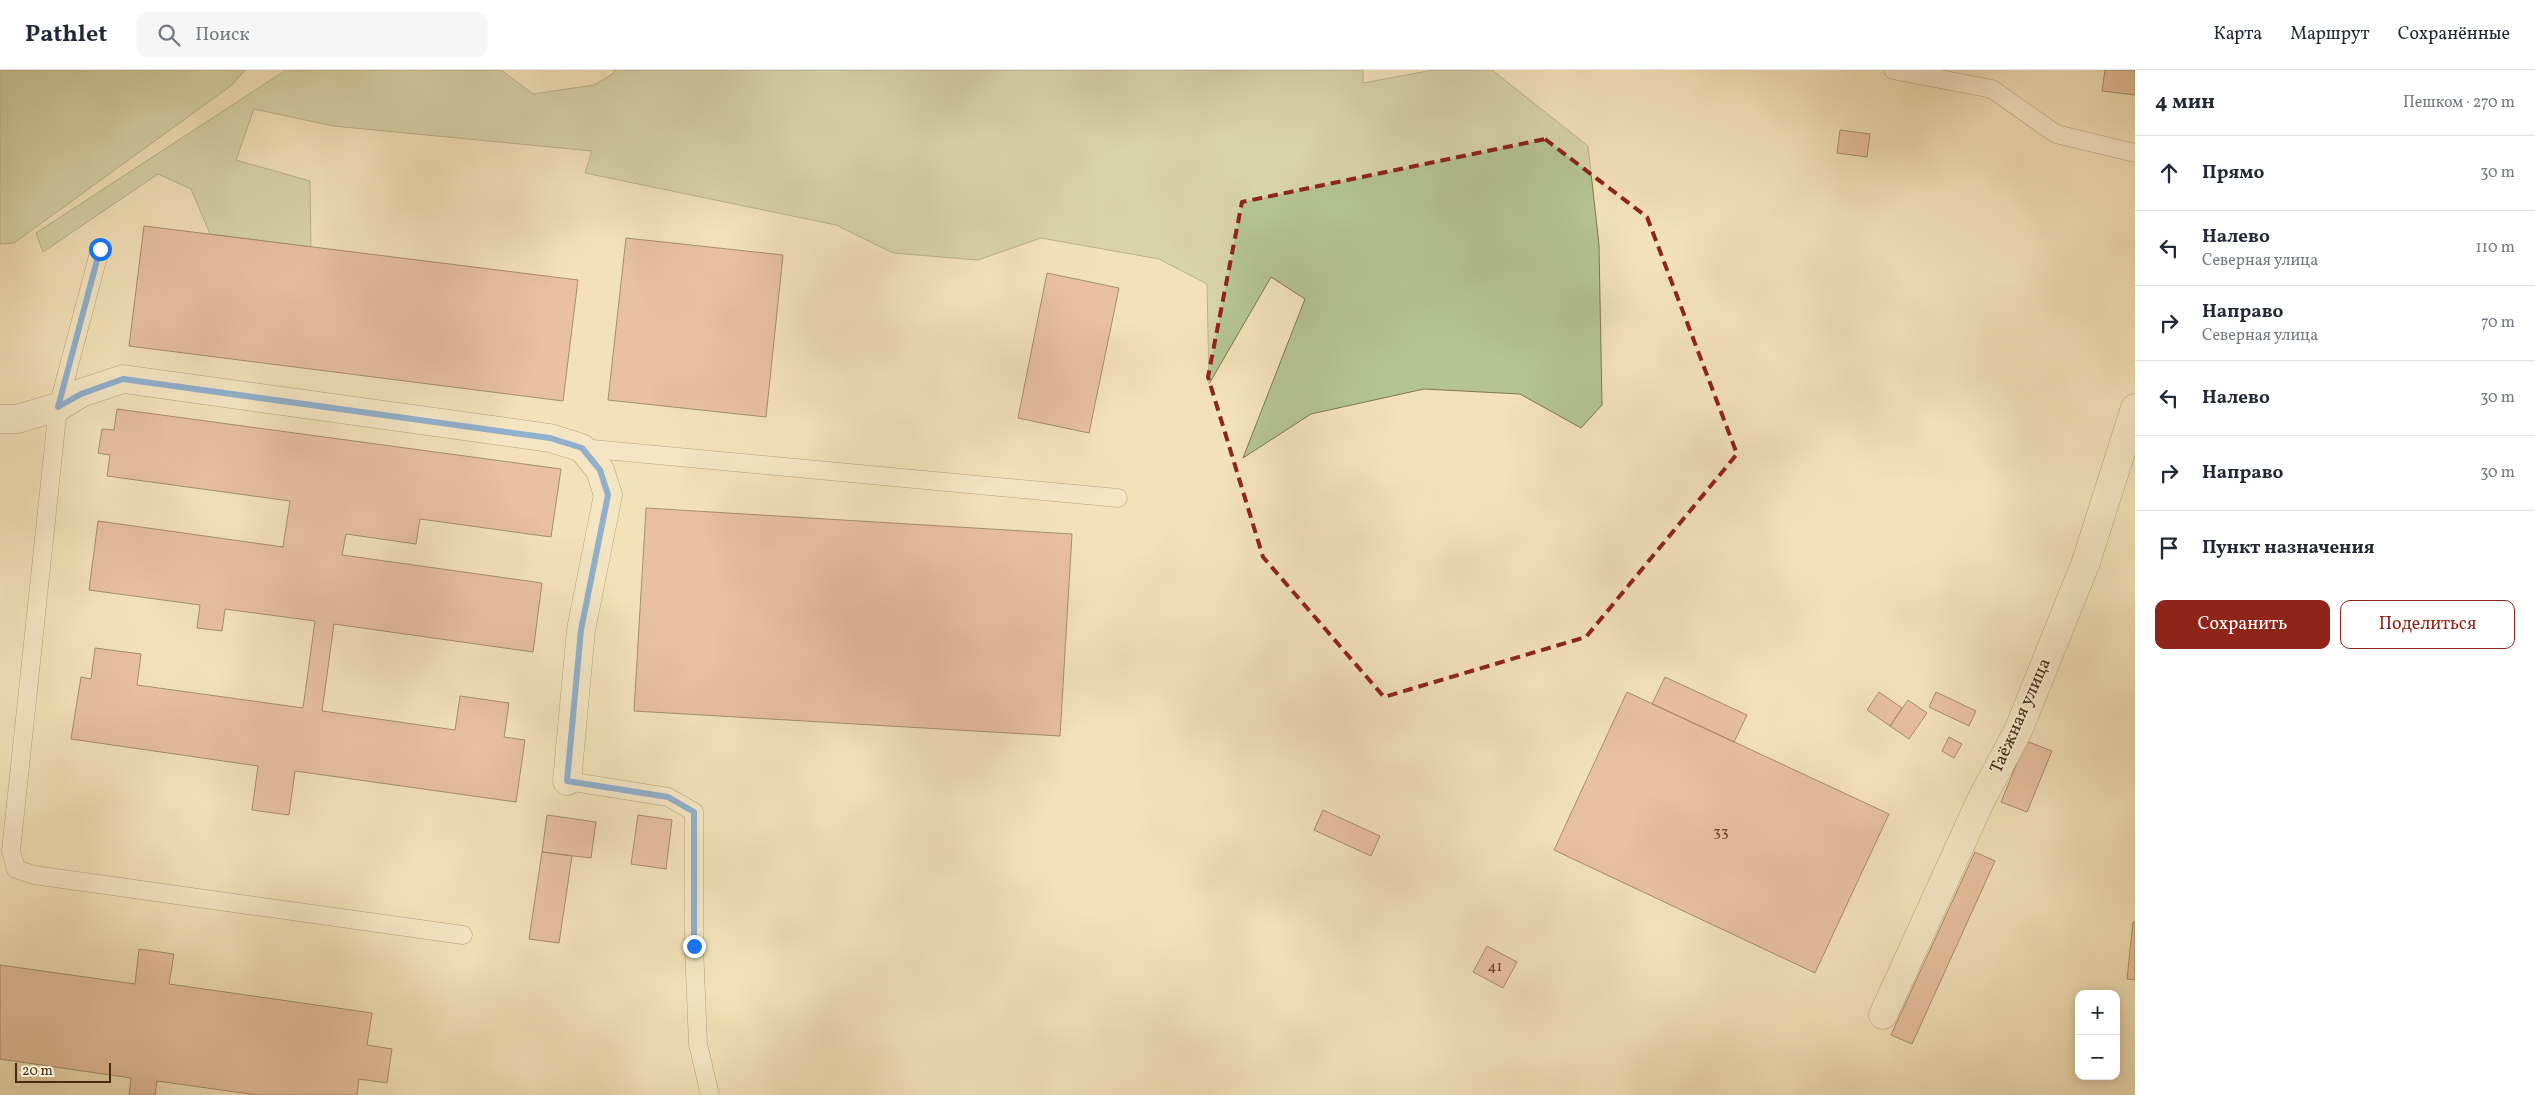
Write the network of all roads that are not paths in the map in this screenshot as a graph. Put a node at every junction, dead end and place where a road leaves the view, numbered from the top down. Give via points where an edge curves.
1 (1893, 70) edge
2 (2135, 154) edge
3 (100, 249) dead end
4 (58, 407) junction
5 (2135, 408) edge
6 (0, 419) edge
7 (582, 448) junction
8 (1118, 498) dead end
9 (567, 781) joint
10 (463, 935) dead end
11 (1883, 1015) dead end
12 (710, 1095) edge

1 - 2 lane via 1992,90 2056,134
3 - 4 lane
4 - 6 street via 17,419
4 - 7 street via 81,394 123,379 550,438
4 - 10 lane via 12,851 16,869 34,875
5 - 11 street, Таёжная улица via 2086,562 2018,730 1981,800
7 - 8 lane
7 - 9 street via 600,470 608,495 581,630
9 - 12 lane via 668,797 694,812 698,1044

